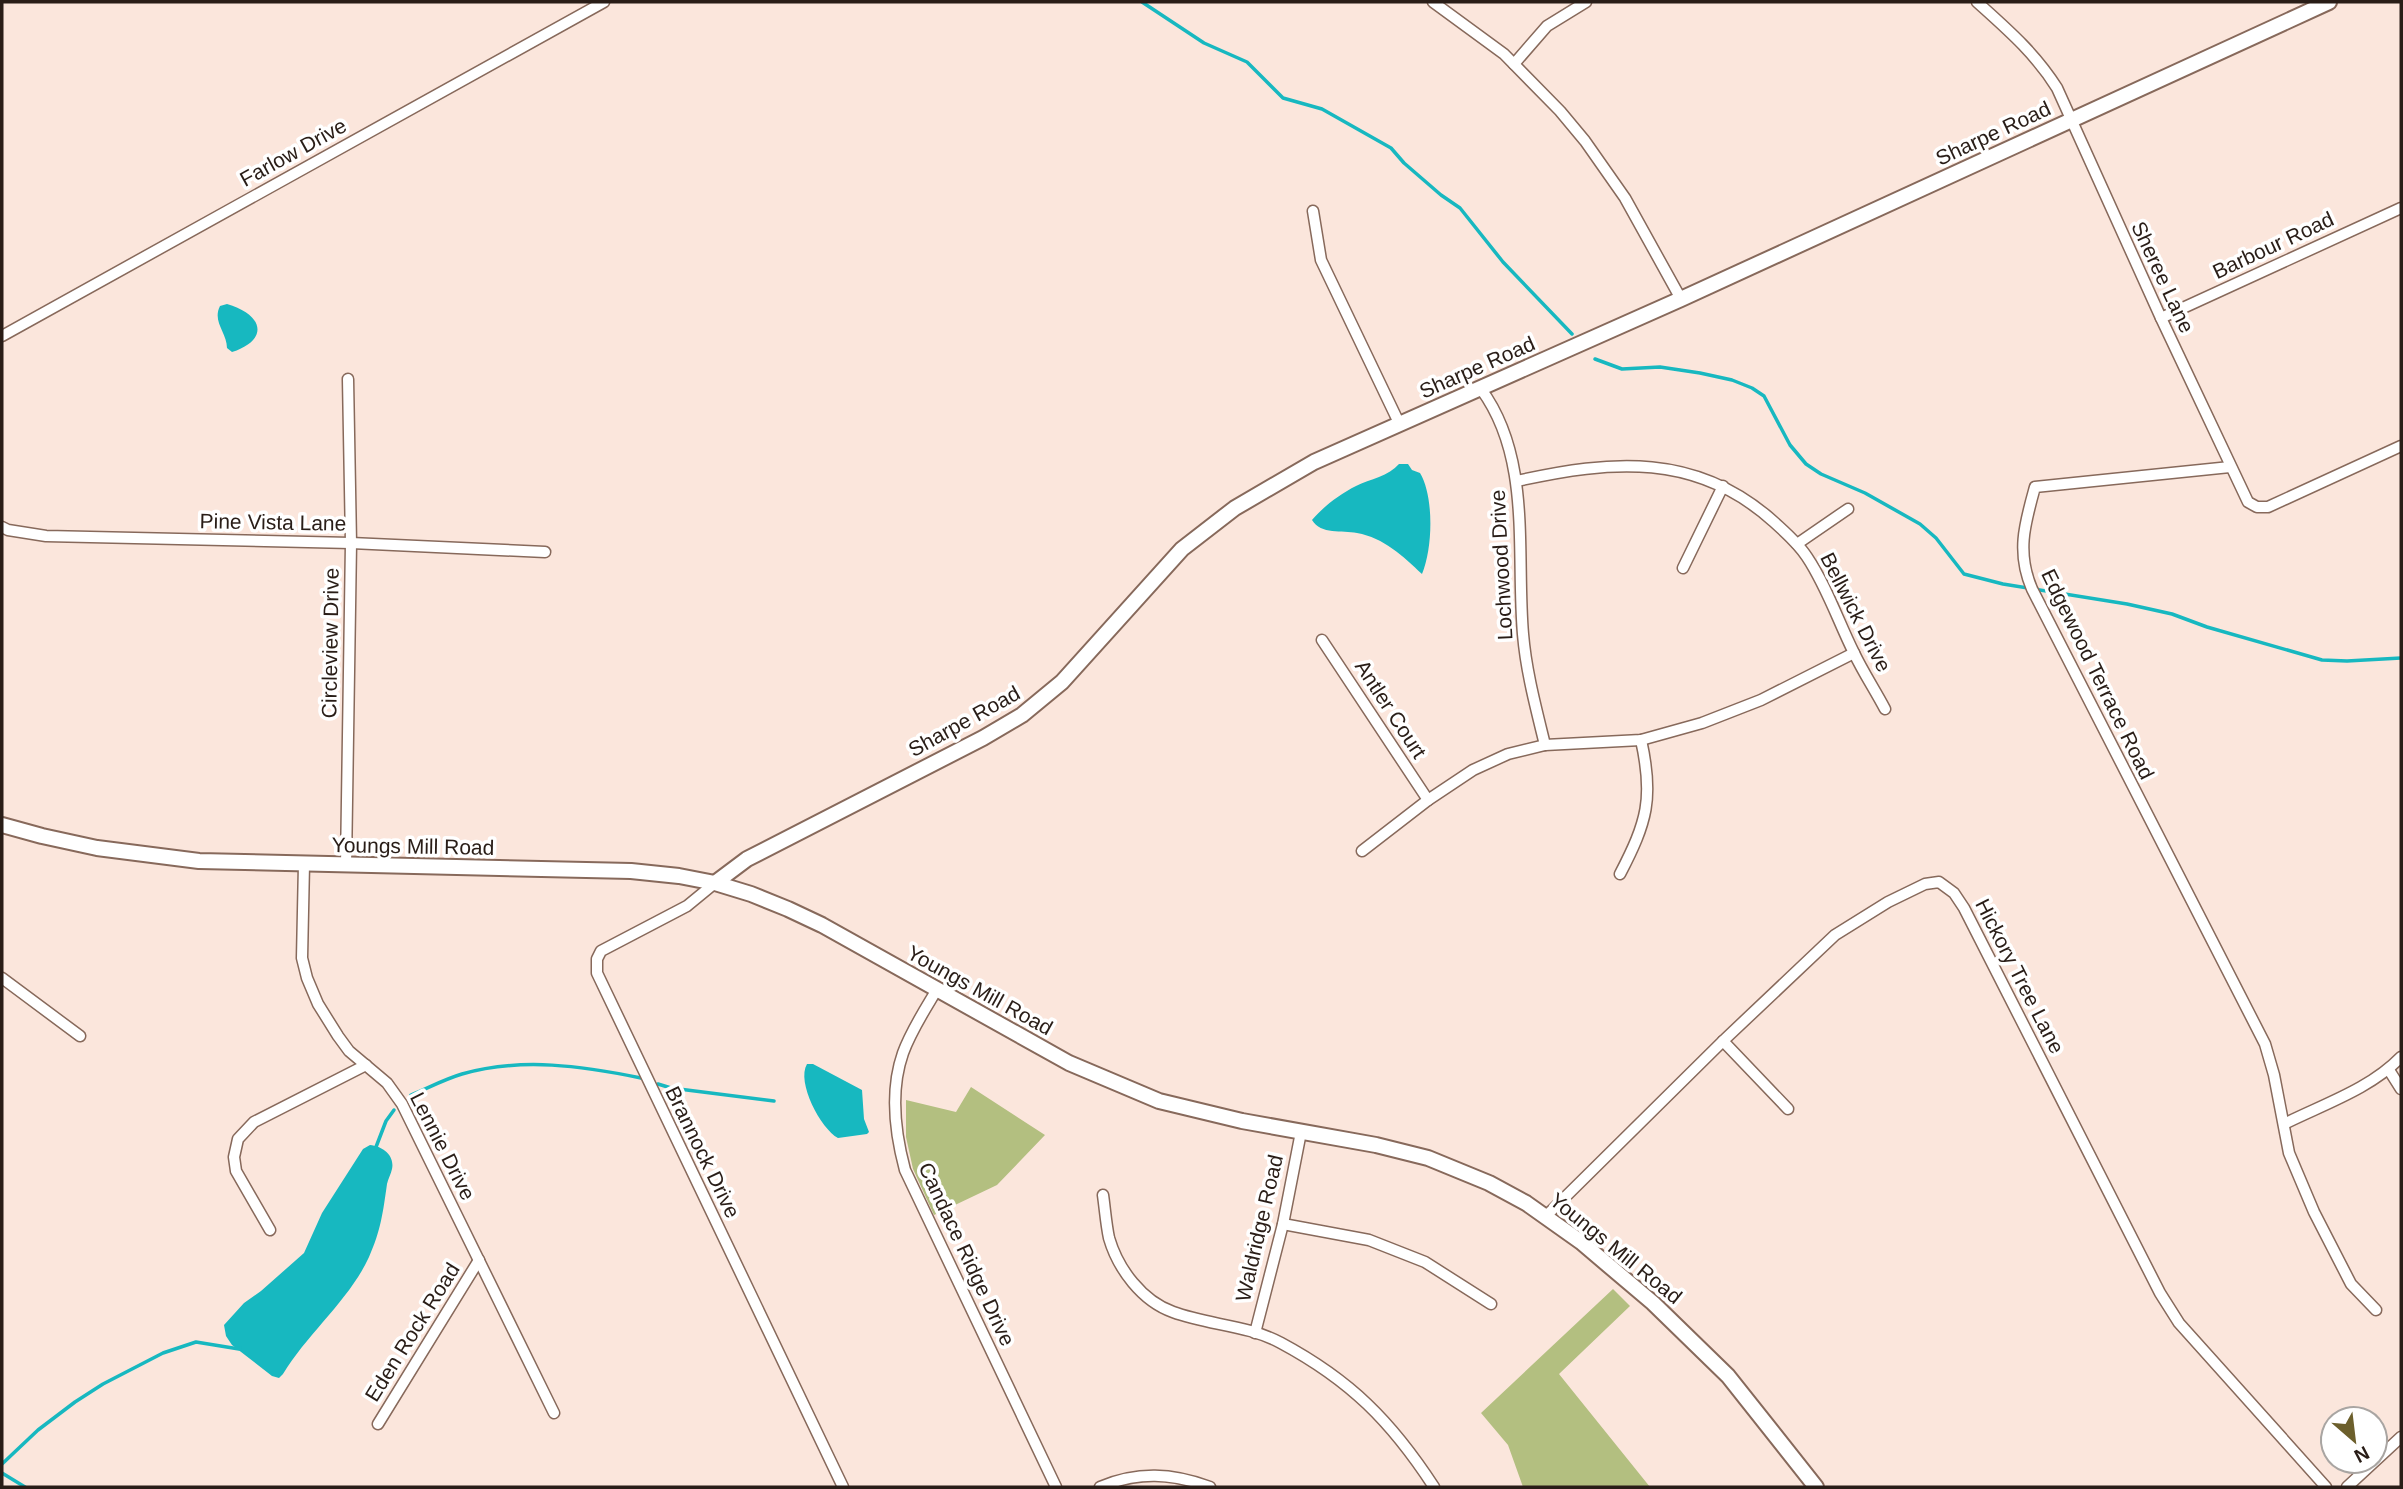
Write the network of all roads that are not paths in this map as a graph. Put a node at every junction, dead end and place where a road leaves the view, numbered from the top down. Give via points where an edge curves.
1 (604, 2) edge
2 (1433, 2) edge
3 (1586, 2) edge
4 (1977, 2) edge
5 (2329, 2) edge
6 (1514, 64) junction
7 (2071, 120) junction
8 (2401, 208) edge
9 (1313, 211) dead end
10 (1681, 299) junction
11 (2161, 318) junction
12 (2, 336) edge
13 (348, 379) dead end
14 (1480, 389) junction
15 (1400, 425) junction
16 (2401, 446) edge
17 (2230, 467) junction
18 (1517, 481) junction
19 (1723, 486) junction
20 (1848, 509) dead end
21 (2, 527) edge
22 (351, 543) junction
23 (1797, 544) junction
24 (545, 552) dead end
25 (1683, 568) dead end
26 (1322, 640) dead end
27 (1854, 653) junction
28 (1885, 709) dead end
29 (1641, 740) junction
30 (1545, 745) junction
31 (1428, 800) junction
32 (2, 825) edge
33 (1362, 851) dead end
34 (304, 864) junction
35 (346, 865) junction
36 (1620, 874) dead end
37 (715, 883) junction
38 (2, 978) edge
39 (936, 991) junction
40 (80, 1036) dead end
41 (1723, 1041) junction
42 (2401, 1057) edge
43 (366, 1065) junction
44 (2389, 1070) junction
45 (2401, 1089) edge
46 (1788, 1109) dead end
47 (2284, 1124) junction
48 (1301, 1132) junction
49 (1103, 1195) dead end
50 (1546, 1216) junction
51 (1283, 1224) junction
52 (270, 1230) dead end
53 (479, 1260) junction
54 (1491, 1304) dead end
55 (2376, 1310) dead end
56 (1255, 1333) junction
57 (554, 1413) dead end
58 (378, 1424) dead end
59 (2401, 1437) edge
60 (844, 1487) edge
61 (1056, 1487) edge
62 (1100, 1487) edge
63 (1210, 1487) edge
64 (1434, 1487) edge
65 (1816, 1487) edge
66 (2326, 1487) edge
67 (2347, 1487) edge

1 - 12 street, Farlow Drive
2 - 6 street
3 - 6 street via 1548,26
4 - 7 street, Sheree Lane via 2043,66
5 - 7 street, Sharpe Road
6 - 10 street via 1560,111 1605,169
7 - 10 street, Sharpe Road
7 - 11 street, Sheree Lane
8 - 11 street, Barbour Road
9 - 15 street via 1321,260
10 - 14 street, Sharpe Road
11 - 17 street, Sheree Lane
13 - 22 street, Circleview Drive
14 - 15 street, Sharpe Road
14 - 18 street, Lochwood Drive via 1504,431
15 - 37 street, Sharpe Road via 1254,495 1208,527 1150,582 1062,682 1022,715 747,859
16 - 17 street, Sheree Lane via 2268,507 2257,507 2244,497
17 - 47 street, Edgewood Terrace Road via 2035,488 2023,530 2023,553 2030,585 2265,1044
18 - 19 street, Bellwick Drive via 1640,465 1696,475
18 - 30 street, Lochwood Drive via 1525,656
19 - 23 street, Bellwick Drive via 1759,509
19 - 25 street
20 - 23 street
21 - 22 street, Pine Vista Lane via 46,536
22 - 24 street, Pine Vista Lane
22 - 35 street, Circleview Drive
23 - 27 street, Bellwick Drive via 1821,581
26 - 31 street, Antler Court
27 - 28 street, Bellwick Drive
27 - 29 street via 1726,715
29 - 30 street
29 - 36 street via 1649,782 1647,800 1639,837
30 - 31 street via 1473,769
31 - 33 street
32 - 34 street, Youngs Mill Road via 147,856
34 - 35 street, Youngs Mill Road
34 - 43 street, Lennie Drive via 302,958 307,978 338,1036
35 - 37 street, Youngs Mill Road via 631,871
37 - 39 street, Youngs Mill Road via 815,922
37 - 60 street, Brannock Drive via 680,911 601,951 597,973
38 - 40 street
39 - 48 street, Youngs Mill Road via 1123,1088 1186,1109
39 - 61 street, Candace Ridge Drive via 903,1054 896,1082 898,1145 905,1170
41 - 46 street
41 - 50 street, Hickory Tree Lane
41 - 66 street, Hickory Tree Lane via 1848,925 1925,884 1939,882 1947,887 1964,908 2160,1293 2179,1323
42 - 44 street
43 - 52 street via 254,1122 239,1139 236,1171
43 - 53 street, Lennie Drive via 402,1104
44 - 45 street
44 - 47 street
47 - 55 street via 2289,1153 2314,1212 2351,1284
48 - 50 street, Youngs Mill Road via 1428,1158 1489,1182
48 - 51 street, Waldridge Road
49 - 56 street via 1119,1261 1152,1301 1173,1312
50 - 65 street, Youngs Mill Road via 1702,1349
51 - 54 street via 1369,1240 1425,1262
51 - 56 street, Waldridge Road
53 - 57 street, Lennie Drive
53 - 58 street, Eden Rock Road
56 - 64 street via 1333,1373 1357,1393 1395,1433
59 - 67 street
62 - 63 street via 1154,1474

